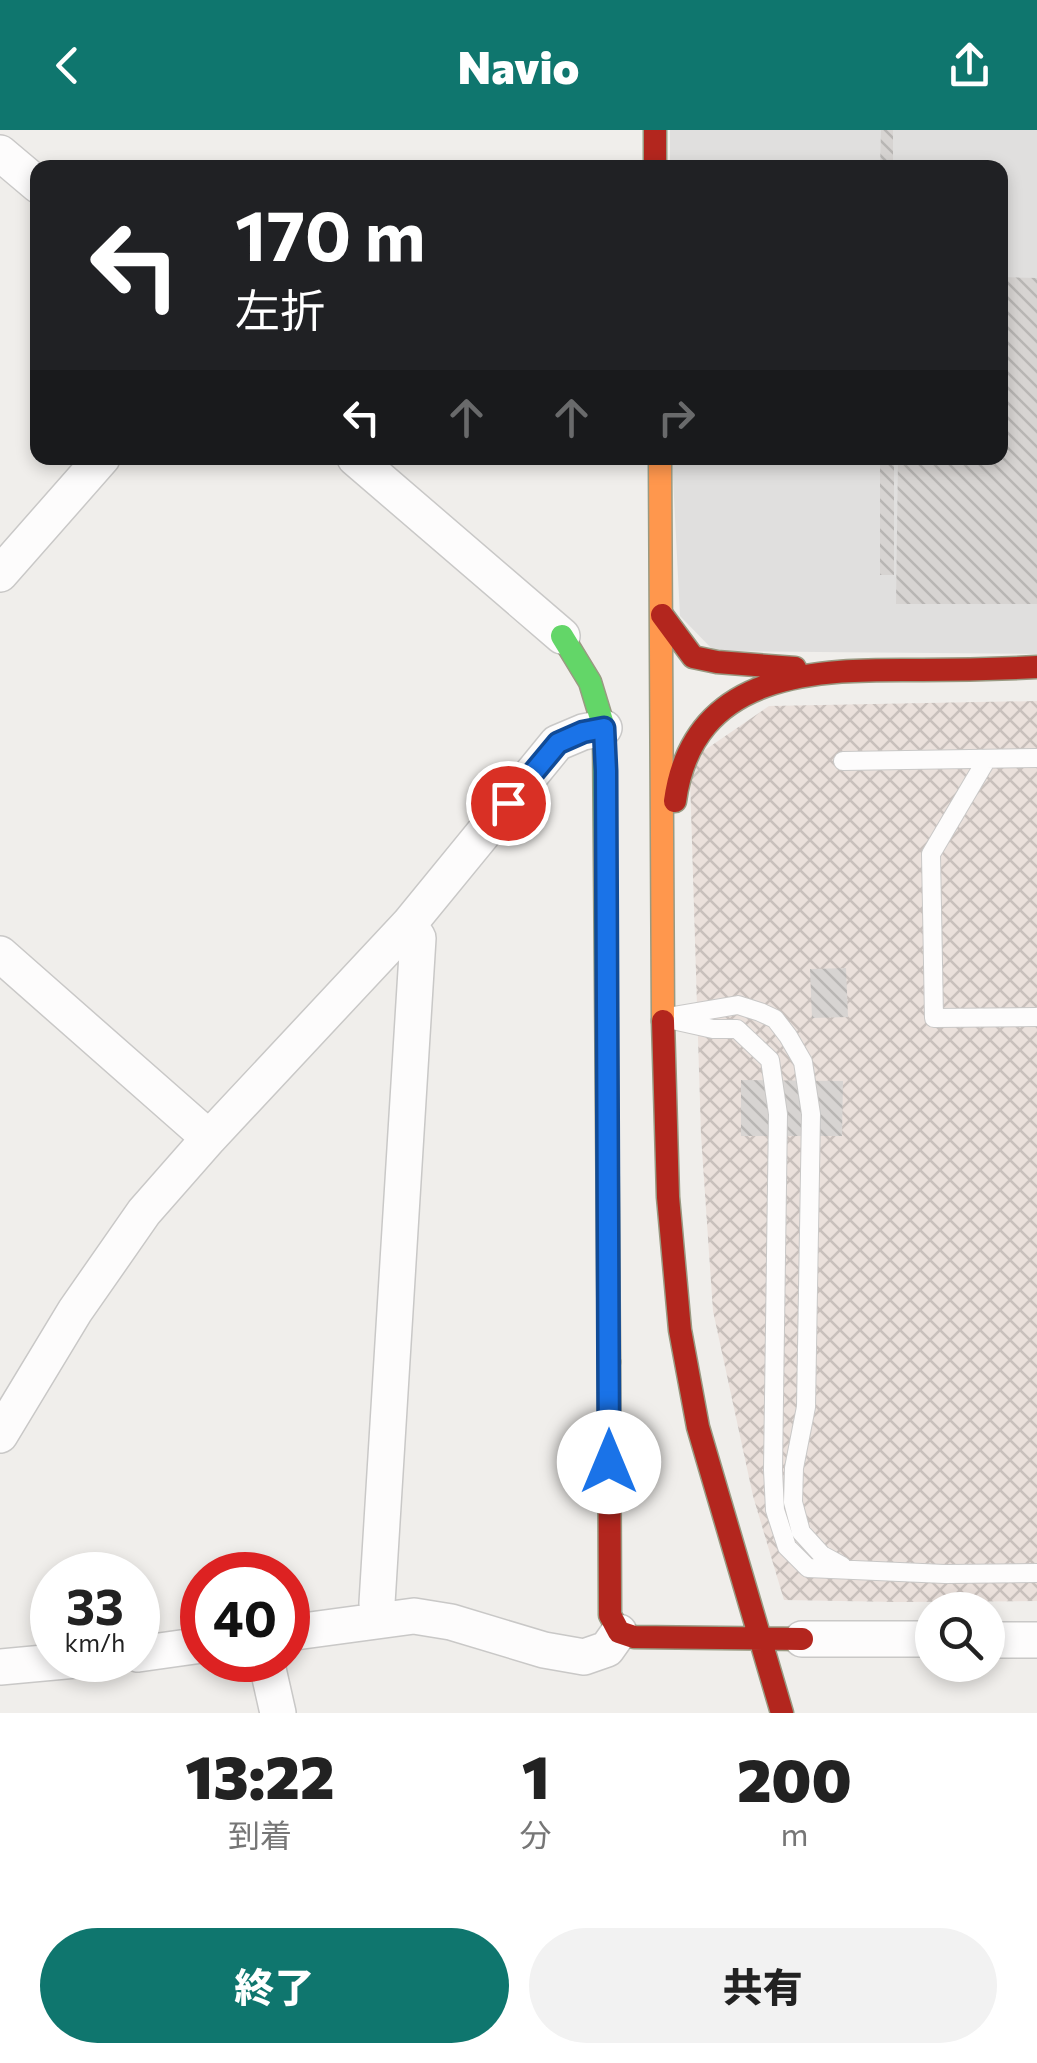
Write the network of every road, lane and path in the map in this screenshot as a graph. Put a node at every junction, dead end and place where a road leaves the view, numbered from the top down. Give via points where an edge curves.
1 (655, 130) edge
2 (0, 153) edge
3 (656, 160) edge
4 (30, 178) edge
5 (96, 465) edge
6 (363, 465) edge
7 (660, 465) edge
8 (0, 574) edge
9 (662, 615) junction
10 (562, 636) joint
11 (1037, 668) edge
12 (840, 672) junction
13 (604, 728) junction
14 (1037, 758) edge
15 (987, 759) junction
16 (843, 761) dead end
17 (409, 924) junction
18 (0, 954) edge
19 (664, 970) junction
20 (1037, 1016) edge
21 (662, 1018) junction
22 (209, 1138) junction
23 (0, 1435) edge
24 (849, 1570) junction
25 (1037, 1573) edge
26 (379, 1619) junction
27 (310, 1630) edge
28 (619, 1632) junction
29 (760, 1639) junction
30 (802, 1639) joint
31 (915, 1640) edge
32 (1005, 1640) edge
33 (1037, 1640) edge
34 (30, 1664) edge
35 (0, 1667) edge
36 (271, 1682) edge
37 (278, 1713) edge
38 (782, 1713) edge

1 - 3 street
2 - 4 street
5 - 8 street
6 - 10 street
7 - 9 street
9 - 12 street via 693,657
9 - 19 street
10 - 13 street via 590,682
11 - 12 street
12 - 19 street via 749,691 710,718 686,752 676,794 674,913
13 - 17 street via 558,743
13 - 28 street via 610,1615
14 - 15 lane
15 - 16 lane
15 - 20 lane via 931,854 934,1018
17 - 22 street
17 - 26 street via 418,938
18 - 22 street
19 - 21 street
21 - 24 lane via 737,1029 770,1060 778,1114 775,1510 787,1547 808,1568
21 - 24 lane via 749,1008 776,1019 802,1062 811,1114 806,1408 793,1502 801,1532
21 - 29 street via 680,1330 698,1427
22 - 23 street via 144,1212 74,1310
24 - 25 lane
26 - 27 street
26 - 28 street via 451,1622 584,1656 607,1649
28 - 29 street
29 - 30 street
29 - 38 street
30 - 31 street
32 - 33 street
34 - 35 street
36 - 37 street

